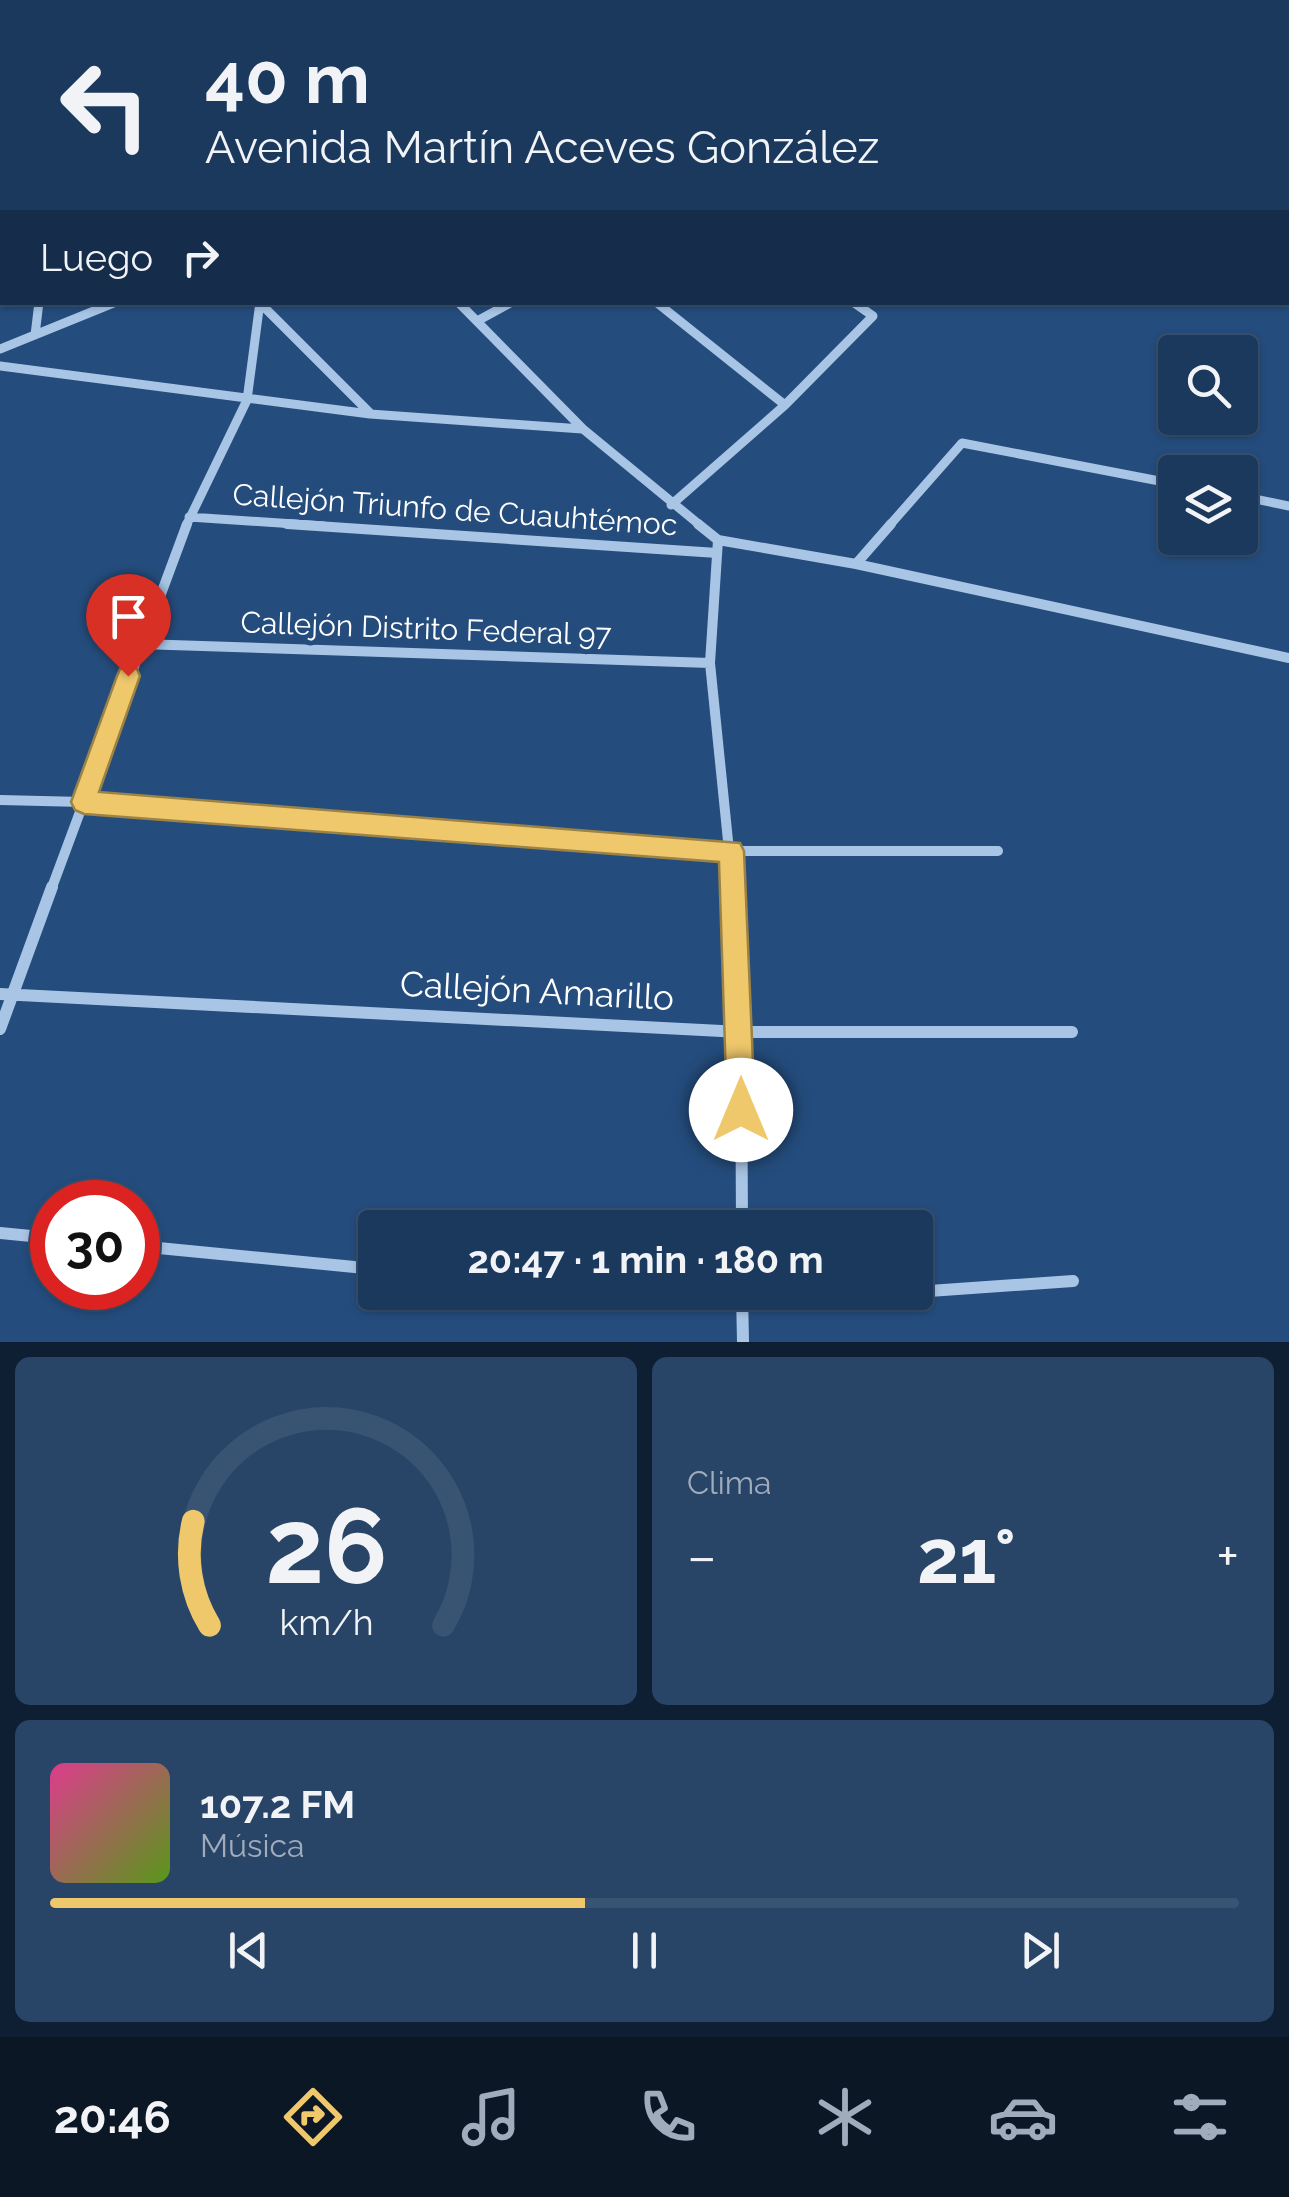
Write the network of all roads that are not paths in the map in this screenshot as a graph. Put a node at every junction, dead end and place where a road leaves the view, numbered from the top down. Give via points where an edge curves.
1 (39, 305) edge
2 (109, 305) edge
3 (260, 305) edge
4 (262, 305) edge
5 (461, 305) edge
6 (506, 305) edge
7 (660, 305) edge
8 (856, 305) edge
9 (478, 320) junction
10 (35, 335) junction
11 (0, 348) edge
12 (0, 366) edge
13 (247, 400) junction
14 (786, 405) junction
15 (370, 414) junction
16 (583, 429) junction
17 (1158, 481) edge
18 (1258, 500) edge
19 (671, 504) junction
20 (1289, 506) edge
21 (189, 517) junction
22 (718, 540) junction
23 (717, 553) junction
24 (856, 564) junction
25 (140, 644) junction
26 (1289, 658) edge
27 (710, 663) junction
28 (0, 800) edge
29 (84, 802) junction
30 (731, 851) junction
31 (998, 851) dead end
32 (6, 994) edge
33 (0, 1029) edge
34 (740, 1032) junction
35 (1072, 1032) dead end
36 (742, 1210) edge
37 (0, 1233) edge
38 (30, 1236) edge
39 (160, 1248) edge
40 (358, 1267) edge
41 (1073, 1282) dead end
42 (933, 1291) edge
43 (742, 1310) edge
44 (743, 1342) edge

1 - 10 street
2 - 10 street
3 - 13 street
4 - 15 street
5 - 9 street
6 - 9 street
7 - 14 street
8 - 14 street via 872,316
9 - 16 street
10 - 11 street
12 - 13 street
13 - 15 street
13 - 21 street
14 - 19 street
15 - 16 street
16 - 19 street
17 - 24 street via 962,443
18 - 20 street
19 - 22 street
21 - 23 street, Callejón Triunfo de Cuauhtémoc
21 - 25 street
22 - 23 street
22 - 24 street
23 - 27 street
24 - 26 street
25 - 27 street, Callejón Distrito Federal 97
25 - 29 street
27 - 30 street
28 - 29 street
29 - 30 street
29 - 32 street
30 - 31 street
30 - 34 street
32 - 33 street
32 - 34 street, Callejón Amarillo
34 - 35 street, Callejón Amarillo
34 - 36 street
37 - 38 street
39 - 40 street
41 - 42 street
43 - 44 street

